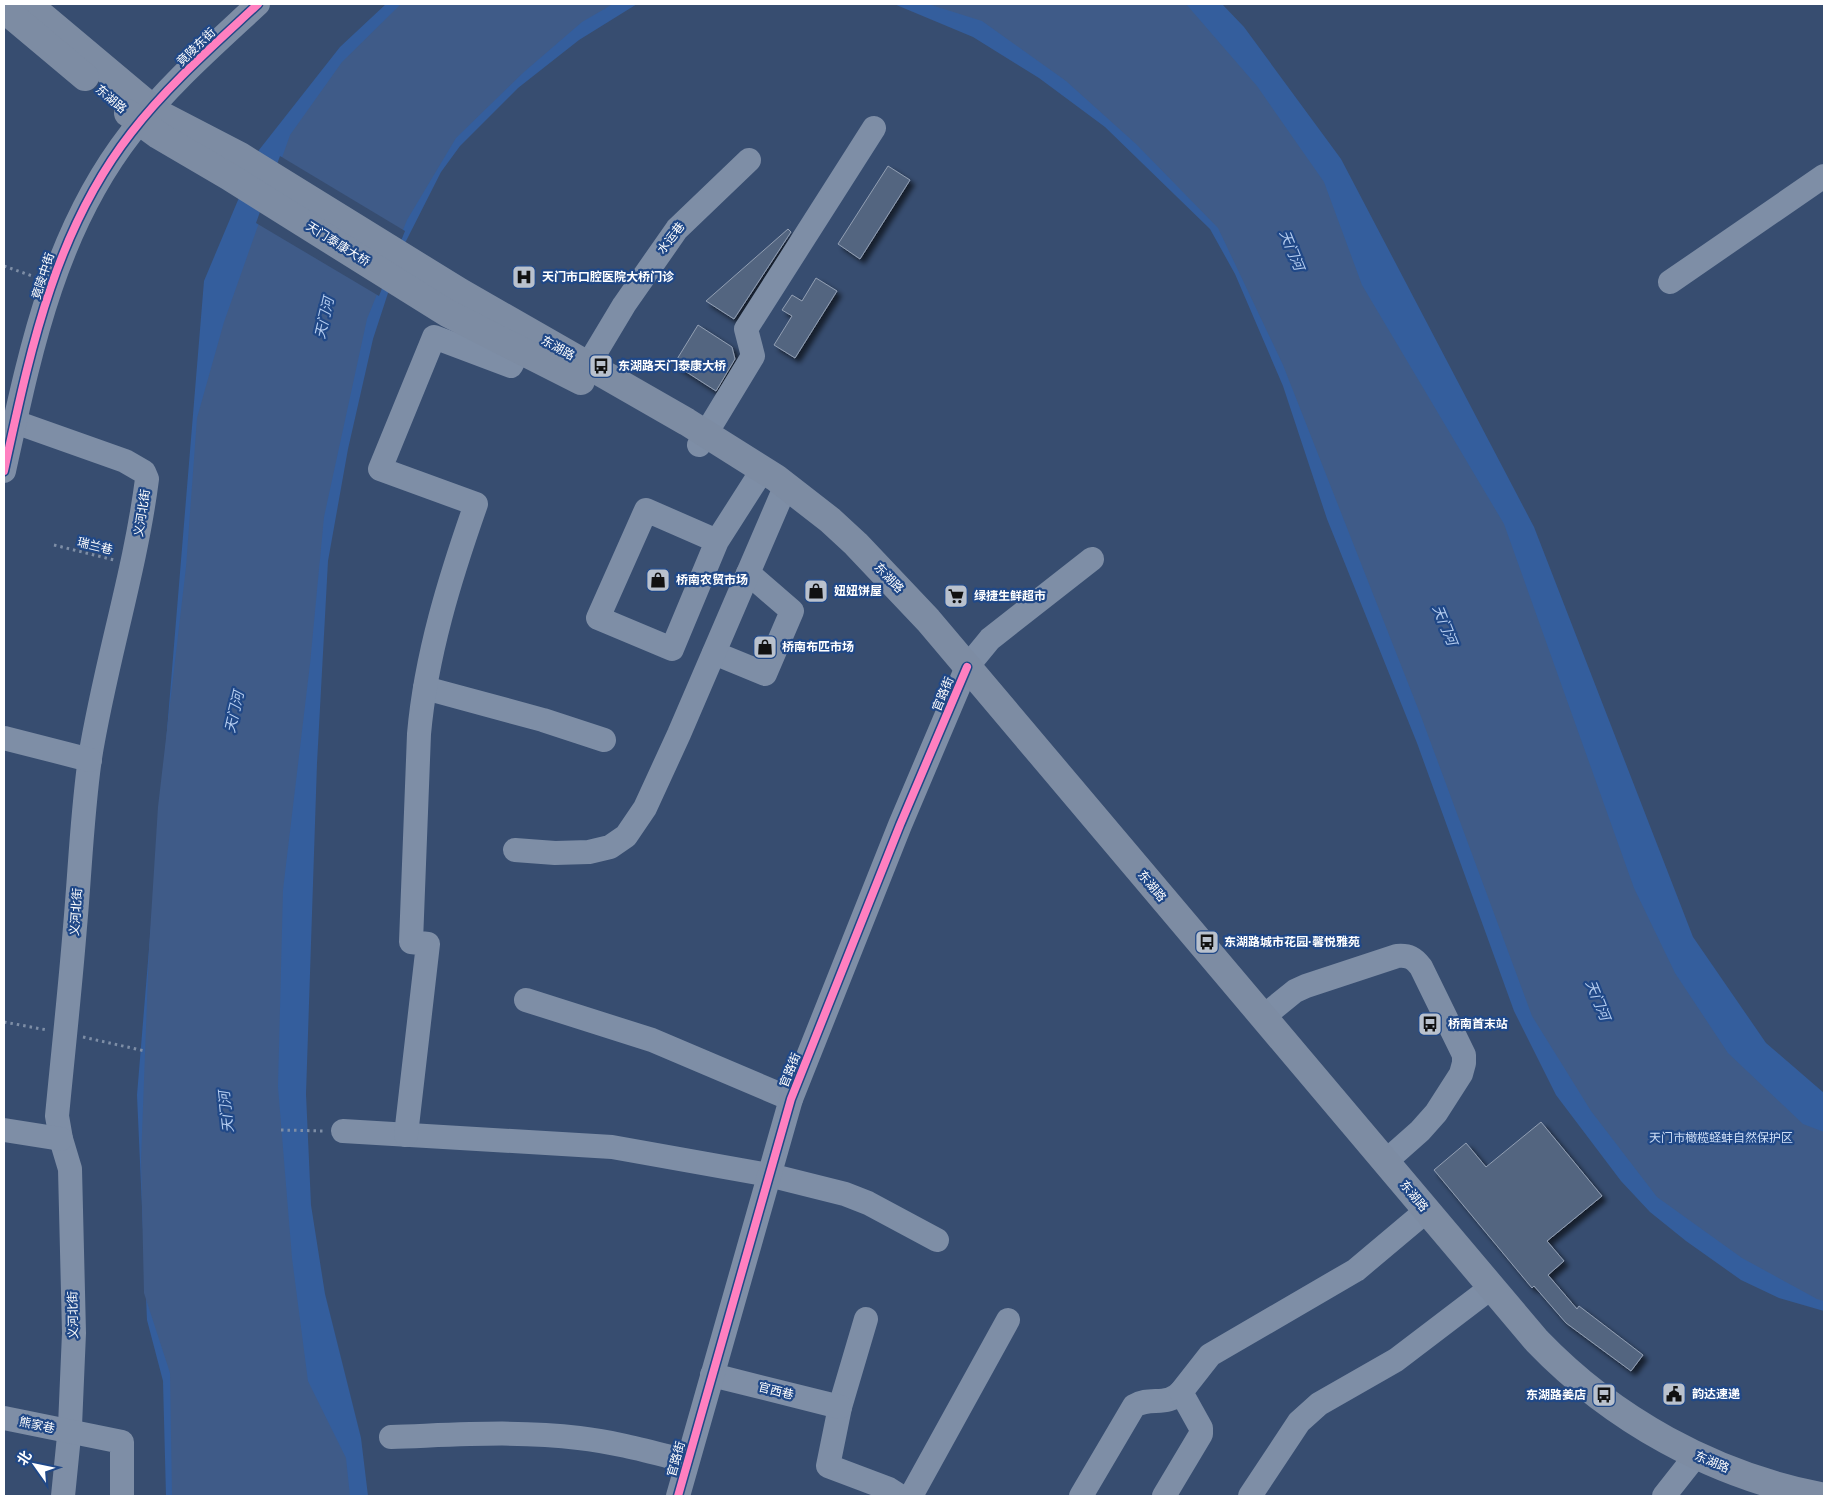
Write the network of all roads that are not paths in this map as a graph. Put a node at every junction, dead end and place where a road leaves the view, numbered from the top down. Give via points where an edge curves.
1 (28, 4) edge
2 (258, 4) edge
3 (4, 9) edge
4 (145, 116) junction
5 (874, 128) dead end
6 (749, 160) dead end
7 (234, 166) joint
8 (1824, 176) edge
9 (1670, 282) dead end
10 (453, 303) junction
11 (519, 350) junction
12 (583, 372) junction
13 (15, 422) junction
14 (702, 439) junction
15 (4, 471) edge
16 (756, 480) junction
17 (783, 491) junction
18 (717, 541) junction
19 (1092, 559) dead end
20 (748, 574) junction
21 (714, 653) junction
22 (964, 673) junction
23 (425, 688) junction
24 (4, 738) edge
25 (604, 740) dead end
26 (90, 760) junction
27 (515, 850) dead end
28 (526, 1000) dead end
29 (1263, 1018) junction
30 (791, 1099) junction
31 (4, 1130) edge
32 (343, 1131) road end
33 (406, 1135) junction
34 (61, 1139) junction
35 (1385, 1162) junction
36 (769, 1175) junction
37 (1419, 1217) junction
38 (937, 1240) dead end
39 (1484, 1293) junction
40 (866, 1319) dead end
41 (1008, 1320) dead end
42 (712, 1375) junction
43 (1181, 1392) junction
44 (840, 1407) junction
45 (4, 1418) edge
46 (69, 1432) junction
47 (391, 1437) dead end
48 (687, 1461) junction
49 (1690, 1463) junction
50 (63, 1496) edge
51 (122, 1496) edge
52 (678, 1496) edge
53 (900, 1496) edge
54 (911, 1496) edge
55 (1081, 1496) edge
56 (1164, 1496) edge
57 (1250, 1496) edge
58 (1664, 1496) edge
59 (1775, 1496) edge
60 (1820, 1496) edge

1 - 4 main road, 东湖路
2 - 4 street, 竟陵东街
3 - 4 main road, 东湖路
4 - 7 main road, 东湖路 via 170,120
4 - 13 street, 竟陵中街 via 111,161 76,220 52,283
5 - 14 street via 746,330 753,356
6 - 12 street, 水运巷 via 677,229
7 - 10 main road, 天门泰康大桥
8 - 9 street
10 - 11 main road, 东湖路
10 - 12 main road, 东湖路
11 - 12 main road, 东湖路
11 - 23 street via 511,366 434,337 380,469 476,504 459,552
12 - 14 main road, 东湖路
13 - 15 street, 竟陵中街
13 - 26 street, 义河北街 via 125,461 144,472 147,479 140,529 100,700
14 - 16 main road, 东湖路
14 - 17 main road, 东湖路
16 - 17 main road, 东湖路
16 - 18 street
17 - 20 street
17 - 22 main road, 东湖路 via 830,520 878,566
18 - 18 street via 672,649 598,618 646,510
19 - 22 street, 官路街 via 990,639
20 - 21 street
20 - 21 street via 792,611 769,665 765,674
21 - 27 street via 645,808 626,836 610,847 589,852
22 - 29 main road, 东湖路
22 - 30 street, 官路街
22 - 37 main road, 东湖路
23 - 25 street
23 - 33 street via 419,734 411,942 428,944
24 - 26 street
26 - 34 street, 义河北街 via 58,1116
28 - 30 street via 652,1040
29 - 35 main road, 东湖路
29 - 35 street via 1295,991 1397,956 1411,957 1421,967 1464,1055 1464,1063 1461,1074 1428,1123
30 - 36 street, 官路街
31 - 34 street
32 - 33 street
33 - 36 street via 612,1147
34 - 46 street, 义河北街 via 70,1169 74,1334
35 - 60 main road, 东湖路 via 1537,1342 1595,1394 1657,1435 1695,1455 1783,1488
36 - 38 street via 845,1194
36 - 42 street, 官路街
37 - 39 main road, 东湖路
37 - 43 street via 1356,1270 1210,1356
39 - 49 main road, 东湖路 via 1571,1385 1637,1432
39 - 57 street via 1396,1360 1319,1404 1299,1422
40 - 44 street
41 - 54 street
42 - 44 street, 官西巷
42 - 48 street, 官路街
43 - 55 street via 1171,1400 1146,1401 1134,1406
43 - 56 street via 1201,1434
44 - 53 street via 828,1466
45 - 46 street, 熊家巷
46 - 50 street, 义河北街
46 - 51 street, 熊家巷 via 122,1442
47 - 48 street via 509,1434 578,1438
48 - 52 street, 官路街
49 - 58 street
49 - 59 main road, 东湖路

